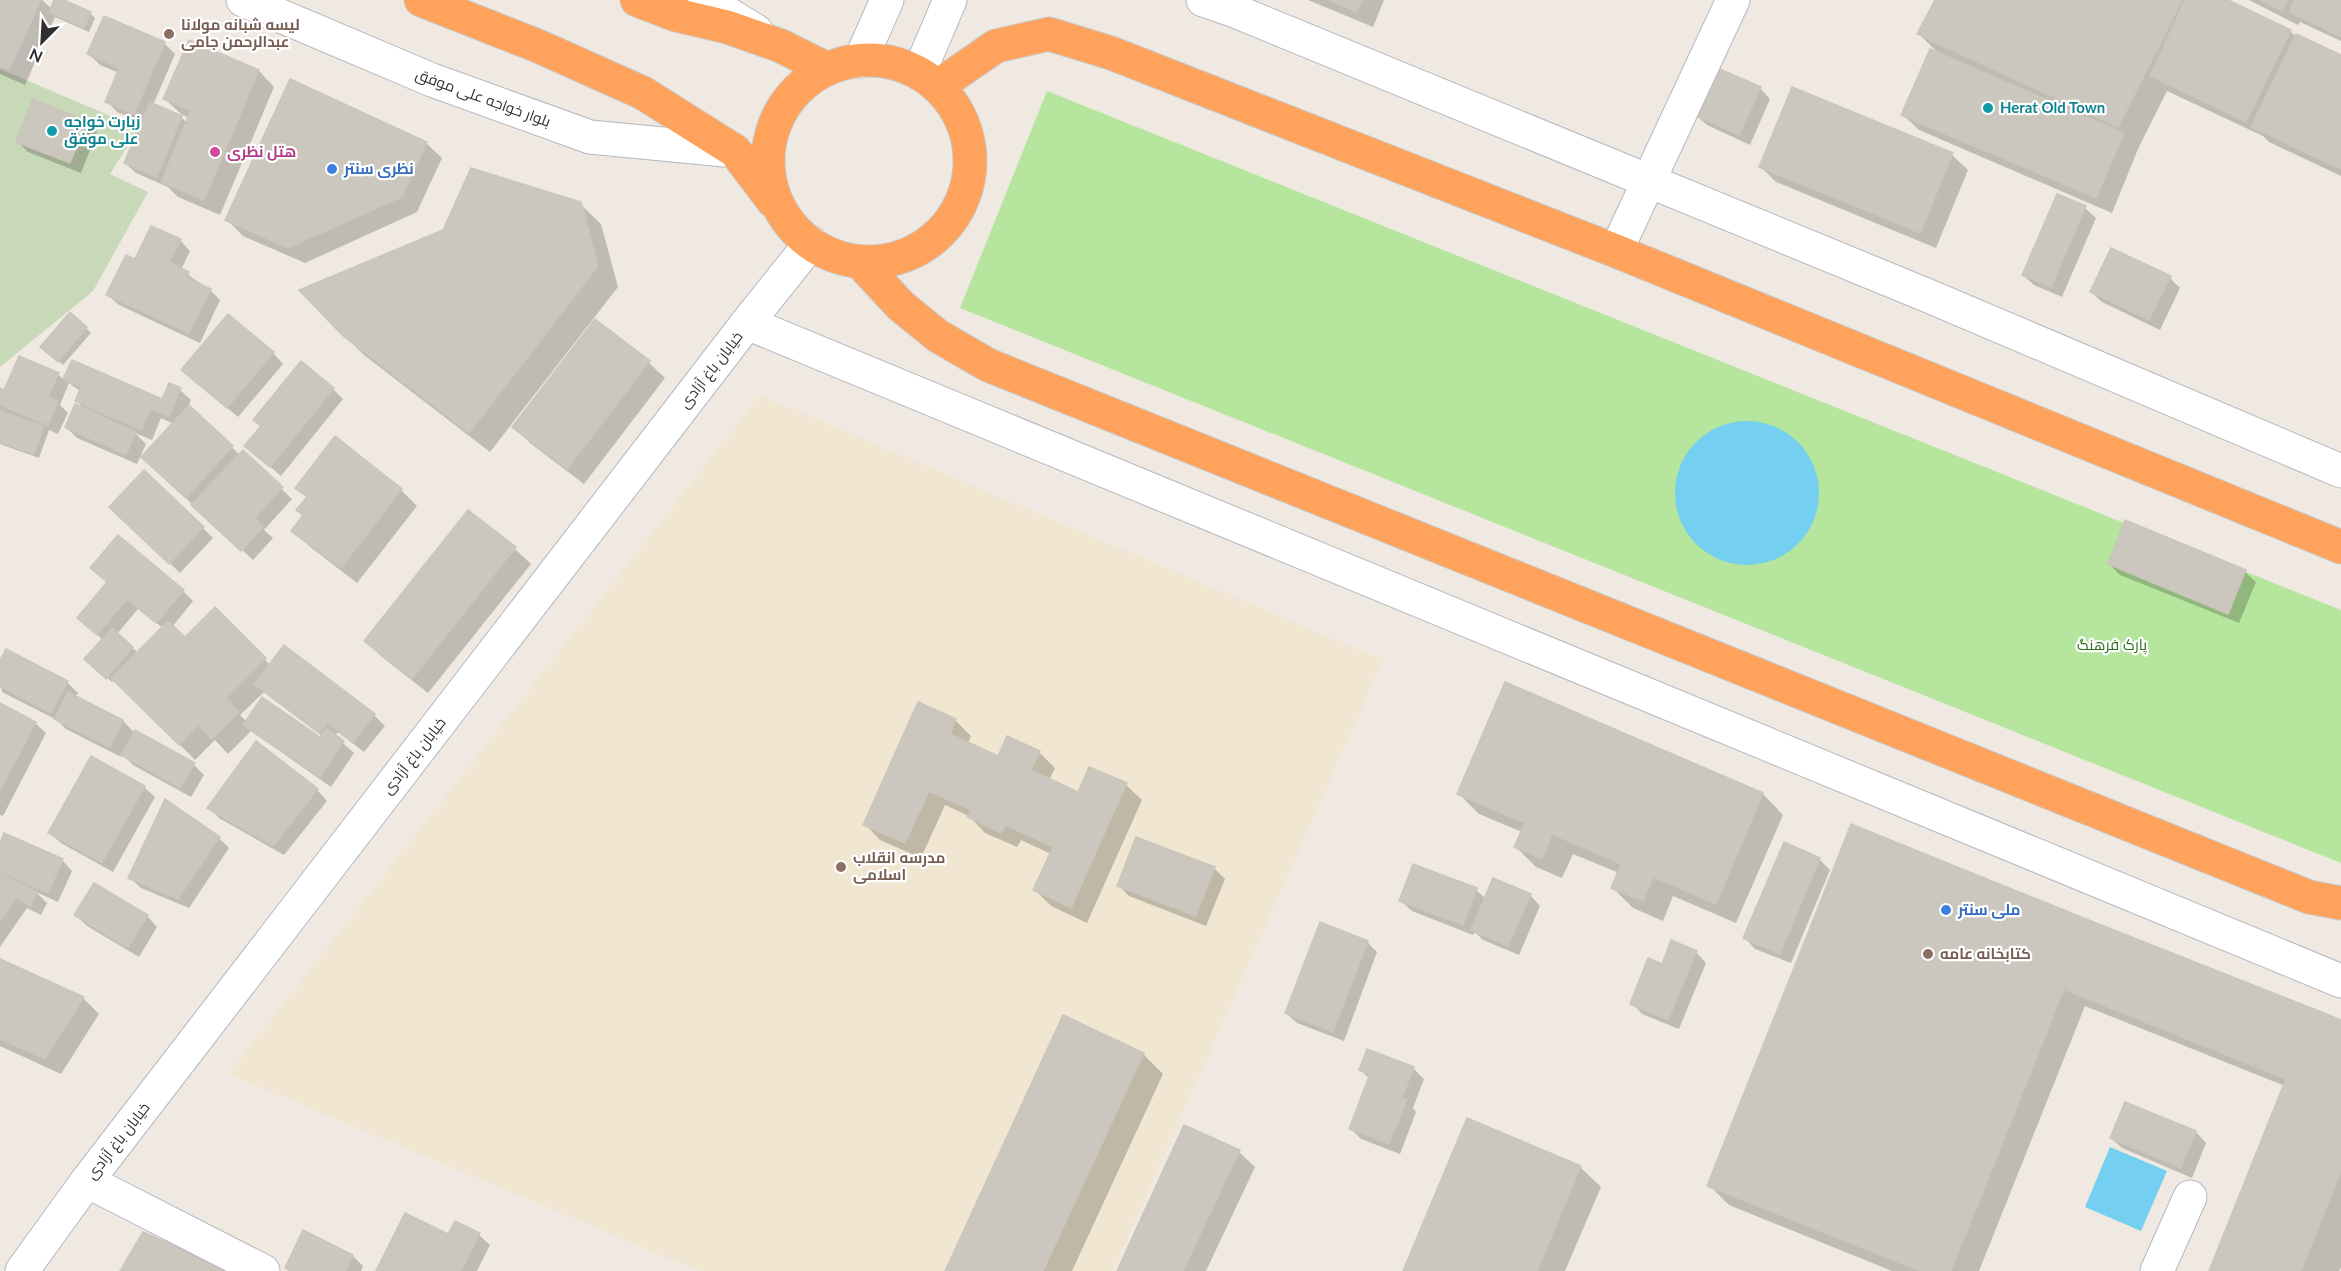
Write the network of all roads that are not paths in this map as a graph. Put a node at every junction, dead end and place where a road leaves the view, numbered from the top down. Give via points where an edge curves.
1 (243, 0) edge
2 (421, 0) edge
3 (638, 0) edge
4 (705, 0) edge
5 (887, 0) edge
6 (950, 0) edge
7 (1203, 0) edge
8 (1733, 0) edge
9 (781, 46) junction
10 (860, 61) junction
11 (827, 69) junction
12 (928, 79) junction
13 (735, 152) junction
14 (1648, 180) junction
15 (780, 209) junction
16 (811, 243) junction
17 (1616, 251) junction
18 (860, 262) junction
19 (747, 323) junction
20 (2341, 471) edge
21 (2341, 547) edge
22 (2341, 903) edge
23 (2341, 981) edge
24 (87, 1181) junction
25 (2190, 1197) dead end
26 (22, 1271) edge
27 (263, 1271) edge
28 (2157, 1271) edge

1 - 13 street, بلوار خواجه علی موفق via 432,80 591,137
2 - 13 highway via 644,93
3 - 9 highway
4 - 9 street
5 - 10 street
6 - 12 street
7 - 14 street
8 - 14 street
9 - 11 highway
10 - 11 highway
10 - 12 highway via 898,64
11 - 15 highway via 804,83 785,104 773,128 768,156 770,183
12 - 17 highway via 996,46 1049,34 1111,53
12 - 18 highway via 955,108 967,134 967,189 956,214 938,236 915,251 888,260
13 - 15 highway
14 - 17 street
14 - 20 street
15 - 16 highway
16 - 18 highway via 834,256
16 - 19 street, خیابان باغ آزادی
17 - 21 highway
18 - 22 highway via 901,306 938,336 988,365 2309,897
19 - 23 street
19 - 24 street, خیابان باغ آزادی
24 - 26 street, خیابان باغ آزادی
24 - 27 street
25 - 28 street

